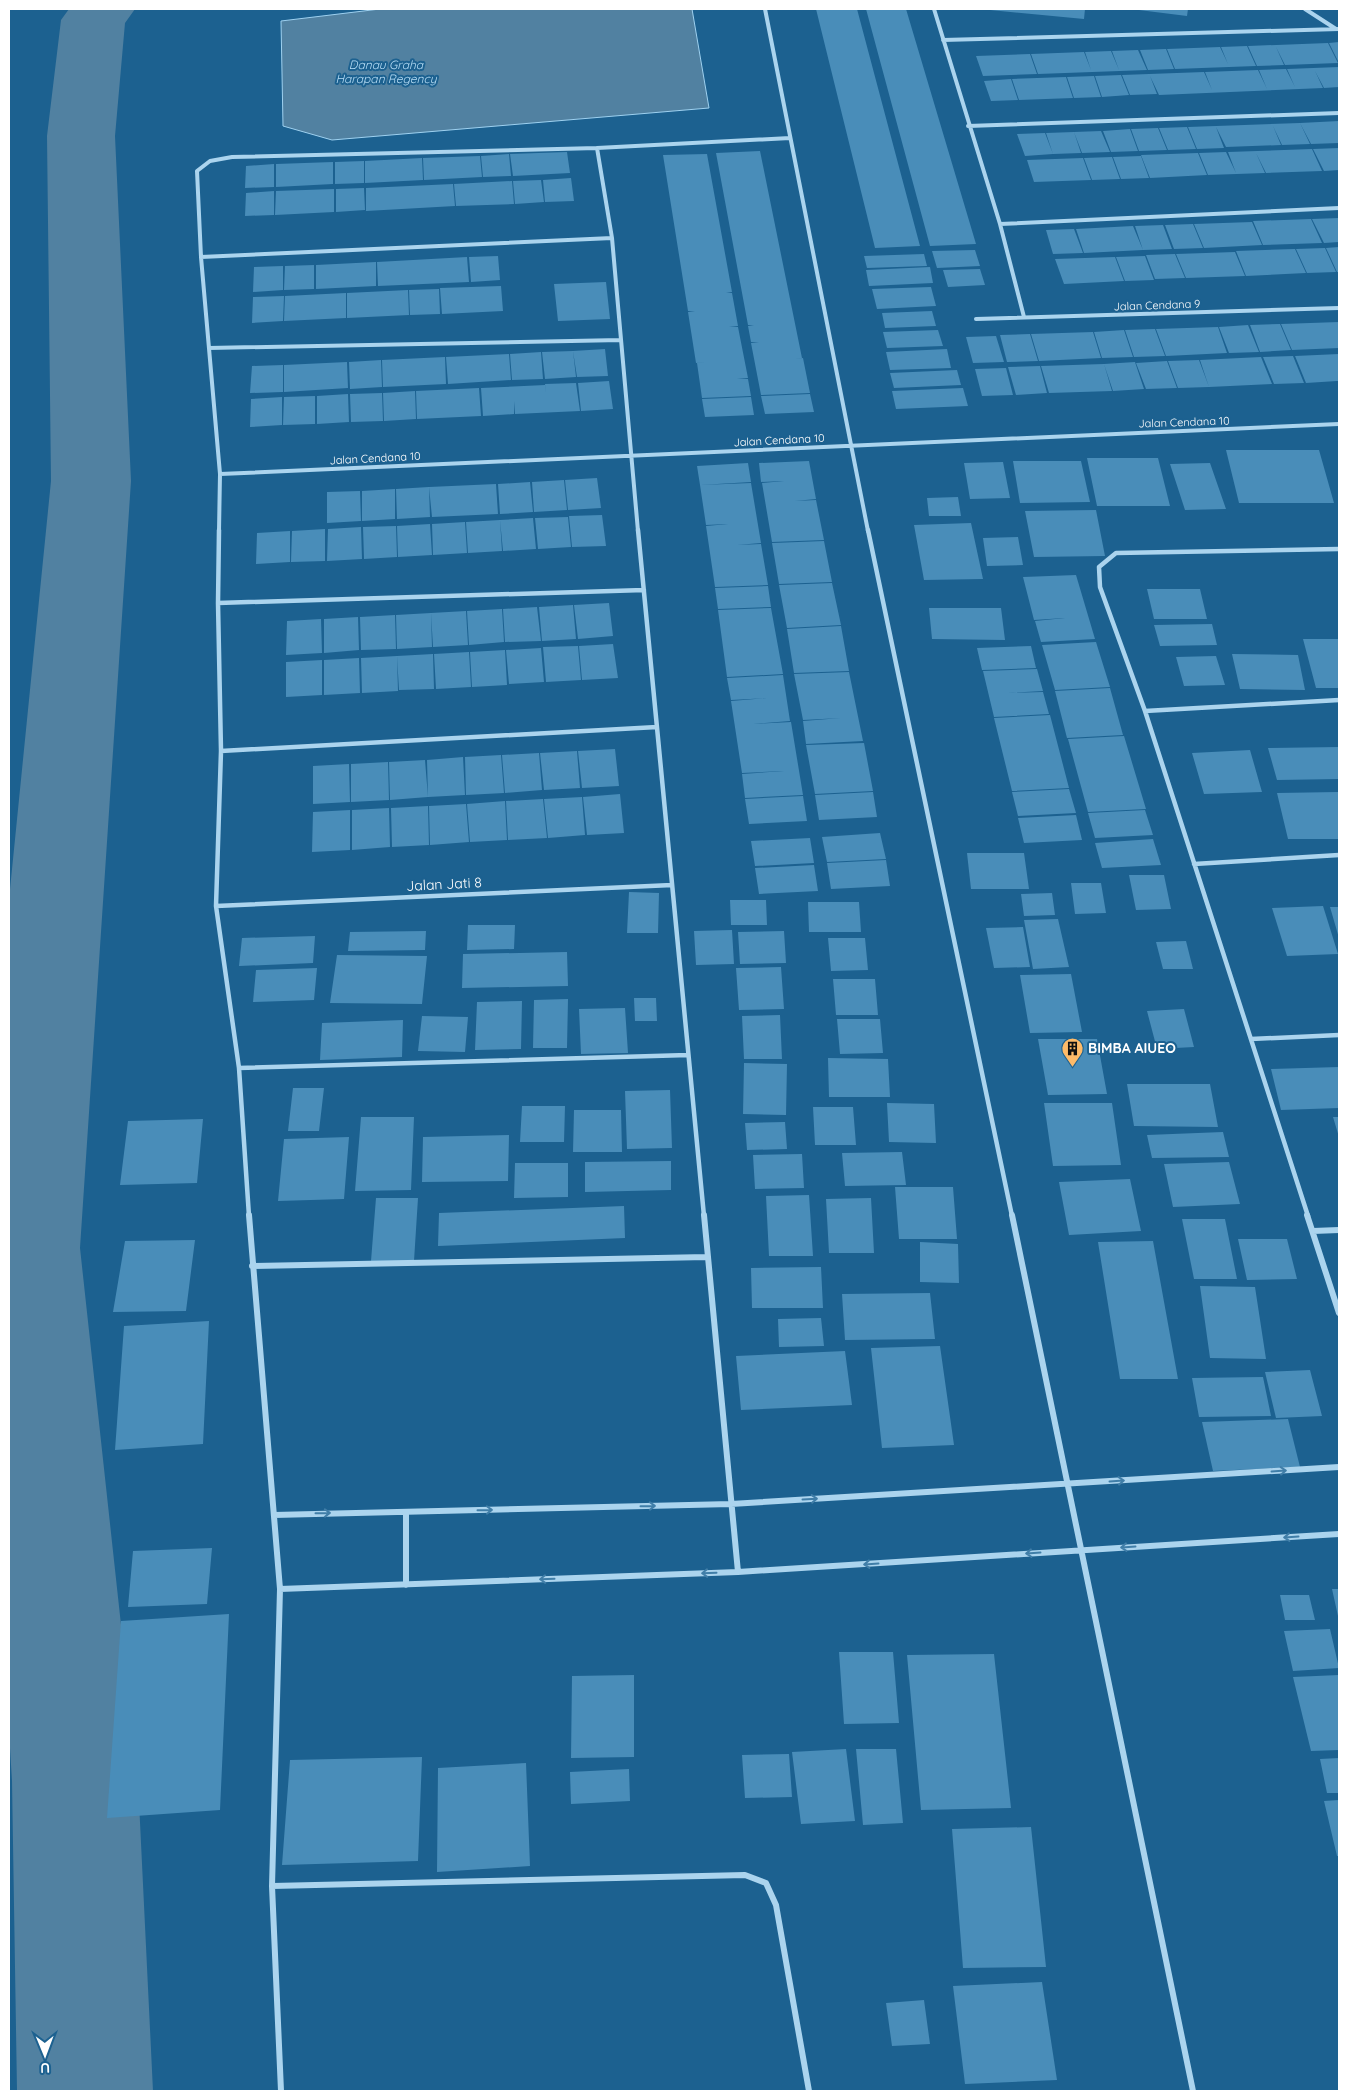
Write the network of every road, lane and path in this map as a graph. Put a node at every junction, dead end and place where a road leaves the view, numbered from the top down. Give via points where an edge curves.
1 (765, 9) edge
2 (934, 9) edge
3 (1305, 9) edge
4 (1338, 29) edge
5 (943, 40) junction
6 (1339, 113) edge
7 (968, 126) junction
8 (790, 138) junction
9 (597, 148) junction
10 (1339, 208) edge
11 (1000, 224) junction
12 (612, 238) junction
13 (201, 256) junction
14 (1339, 308) edge
15 (1024, 317) junction
16 (976, 319) dead end
17 (621, 340) junction
18 (209, 348) junction
19 (1339, 424) edge
20 (850, 445) junction
21 (631, 455) junction
22 (220, 474) junction
23 (1339, 549) edge
24 (644, 590) junction
25 (218, 603) junction
26 (1339, 700) edge
27 (1145, 711) junction
28 (657, 727) junction
29 (221, 752) junction
30 (1339, 856) edge
31 (1194, 864) junction
32 (672, 885) junction
33 (216, 906) junction
34 (1339, 1035) edge
35 (1251, 1039) junction
36 (688, 1055) junction
37 (239, 1068) junction
38 (1339, 1230) edge
39 (1313, 1231) junction
40 (707, 1256) junction
41 (252, 1266) junction
42 (1339, 1313) edge
43 (1339, 1467) edge
44 (1068, 1484) junction
45 (731, 1504) junction
46 (406, 1512) junction
47 (274, 1514) junction
48 (1339, 1534) edge
49 (1082, 1550) junction
50 (738, 1572) junction
51 (406, 1585) junction
52 (280, 1590) junction
53 (272, 1886) junction
54 (281, 2091) edge
55 (809, 2091) edge
56 (1193, 2091) edge

1 - 8 street
2 - 5 street
3 - 4 street
4 - 5 street
5 - 7 street
6 - 7 street
7 - 11 street
8 - 9 street
8 - 20 street
9 - 12 street
9 - 13 street via 218,158 197,171
10 - 11 street
11 - 15 street
12 - 13 street
12 - 17 street
13 - 18 street
14 - 15 street, Jalan Cendana 9
15 - 16 street, Jalan Cendana 9
17 - 18 street
17 - 21 street
18 - 22 street
19 - 20 street, Jalan Cendana 10
20 - 21 street, Jalan Cendana 10
20 - 44 street
21 - 22 street, Jalan Cendana 10
21 - 24 street
22 - 25 street
23 - 27 street via 1116,553 1099,567 1100,587
24 - 25 street
24 - 28 street
25 - 29 street
26 - 27 street
27 - 31 street
28 - 29 street
28 - 32 street
29 - 33 street
30 - 31 street
31 - 35 street
32 - 33 street, Jalan Jati 8
32 - 36 street
33 - 37 street
34 - 35 street
35 - 39 street
36 - 37 street
36 - 40 street
37 - 41 street
38 - 39 street
39 - 42 street
40 - 41 street
40 - 45 street
41 - 47 street
44 -> 43 street
45 -> 44 street
44 - 49 street
46 -> 45 street
45 - 50 street
47 -> 46 street
46 - 51 street
47 - 52 street
48 -> 49 street
49 -> 50 street
49 - 56 street
50 -> 51 street
51 - 52 street
52 - 53 street
53 - 54 street
53 - 55 street via 745,1875 766,1884 776,1905

